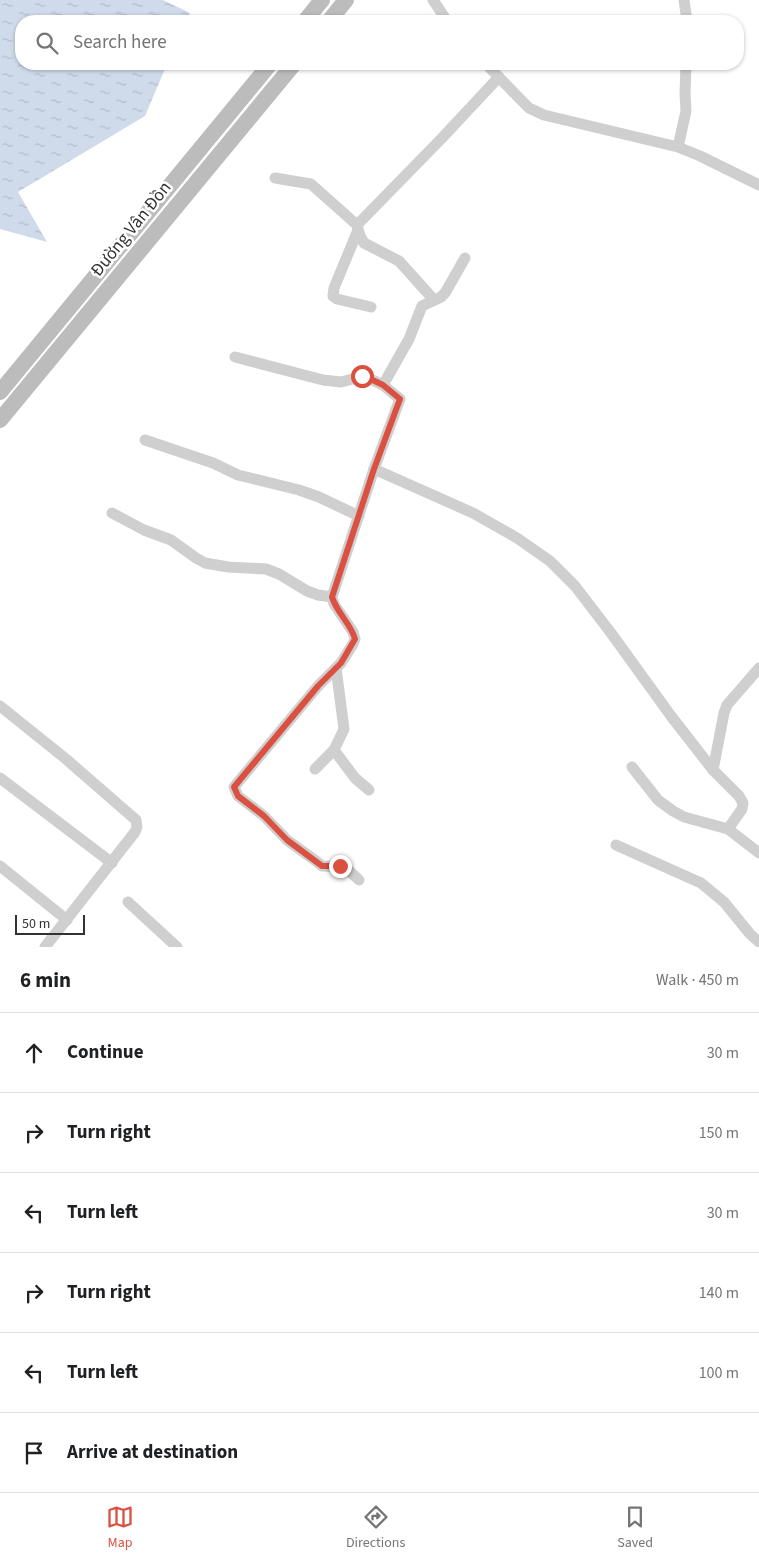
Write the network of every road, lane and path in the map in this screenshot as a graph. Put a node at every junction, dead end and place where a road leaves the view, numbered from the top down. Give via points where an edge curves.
1 (322, 0) edge
2 (346, 0) edge
3 (434, 0) edge
4 (684, 0) edge
5 (310, 15) edge
6 (334, 15) edge
7 (443, 15) edge
8 (687, 15) edge
9 (265, 70) edge
10 (289, 70) edge
11 (492, 70) edge
12 (686, 70) edge
13 (499, 77) junction
14 (678, 147) junction
15 (192, 158) junction
16 (206, 170) junction
17 (275, 178) dead end
18 (759, 185) edge
19 (358, 228) junction
20 (465, 258) dead end
21 (434, 300) junction
22 (372, 307) dead end
23 (235, 357) dead end
24 (383, 385) junction
25 (0, 392) edge
26 (0, 420) edge
27 (145, 440) dead end
28 (374, 469) junction
29 (112, 513) dead end
30 (359, 516) junction
31 (332, 597) junction
32 (336, 668) junction
33 (759, 668) edge
34 (0, 706) edge
35 (334, 750) junction
36 (632, 767) dead end
37 (315, 769) dead end
38 (714, 770) junction
39 (0, 778) edge
40 (369, 790) dead end
41 (728, 829) junction
42 (616, 846) dead end
43 (759, 853) edge
44 (112, 863) junction
45 (0, 866) edge
46 (359, 880) dead end
47 (128, 902) dead end
48 (67, 920) junction
49 (759, 942) edge
50 (45, 947) edge
51 (177, 947) edge

1 - 5 main road
2 - 6 main road
3 - 7 street
4 - 8 street
9 - 15 main road, Đường Vân Đồn
10 - 16 main road, Đường Vân Đồn
11 - 13 street
12 - 14 street via 686,111
13 - 14 street via 528,108 544,115
13 - 19 street
14 - 18 street
15 - 16 main road
15 - 25 main road, Đường Vân Đồn
16 - 26 main road, Đường Vân Đồn
17 - 19 street via 311,184
19 - 21 street via 364,243 399,261
19 - 22 street via 333,296
20 - 21 street via 448,289
21 - 24 street via 422,306 409,339
23 - 24 street via 323,380 341,382 364,376
24 - 28 street via 399,396 400,401
27 - 30 street via 238,475 299,490
28 - 30 street
28 - 38 street via 473,513 550,561 575,586 612,633
29 - 31 street via 171,540 205,563 266,568 307,591
30 - 31 street
31 - 32 street via 355,639
32 - 35 street via 344,729
32 - 46 street via 234,787 238,796 287,840 322,866 345,867
33 - 38 street via 727,705
34 - 44 street via 136,820 136,832
35 - 37 street
35 - 40 street via 355,778
36 - 41 street via 658,800 672,811
38 - 41 street via 743,803
39 - 44 street
41 - 43 street
42 - 49 street via 702,883 724,902
44 - 48 street
45 - 48 street
47 - 51 street
48 - 50 street

